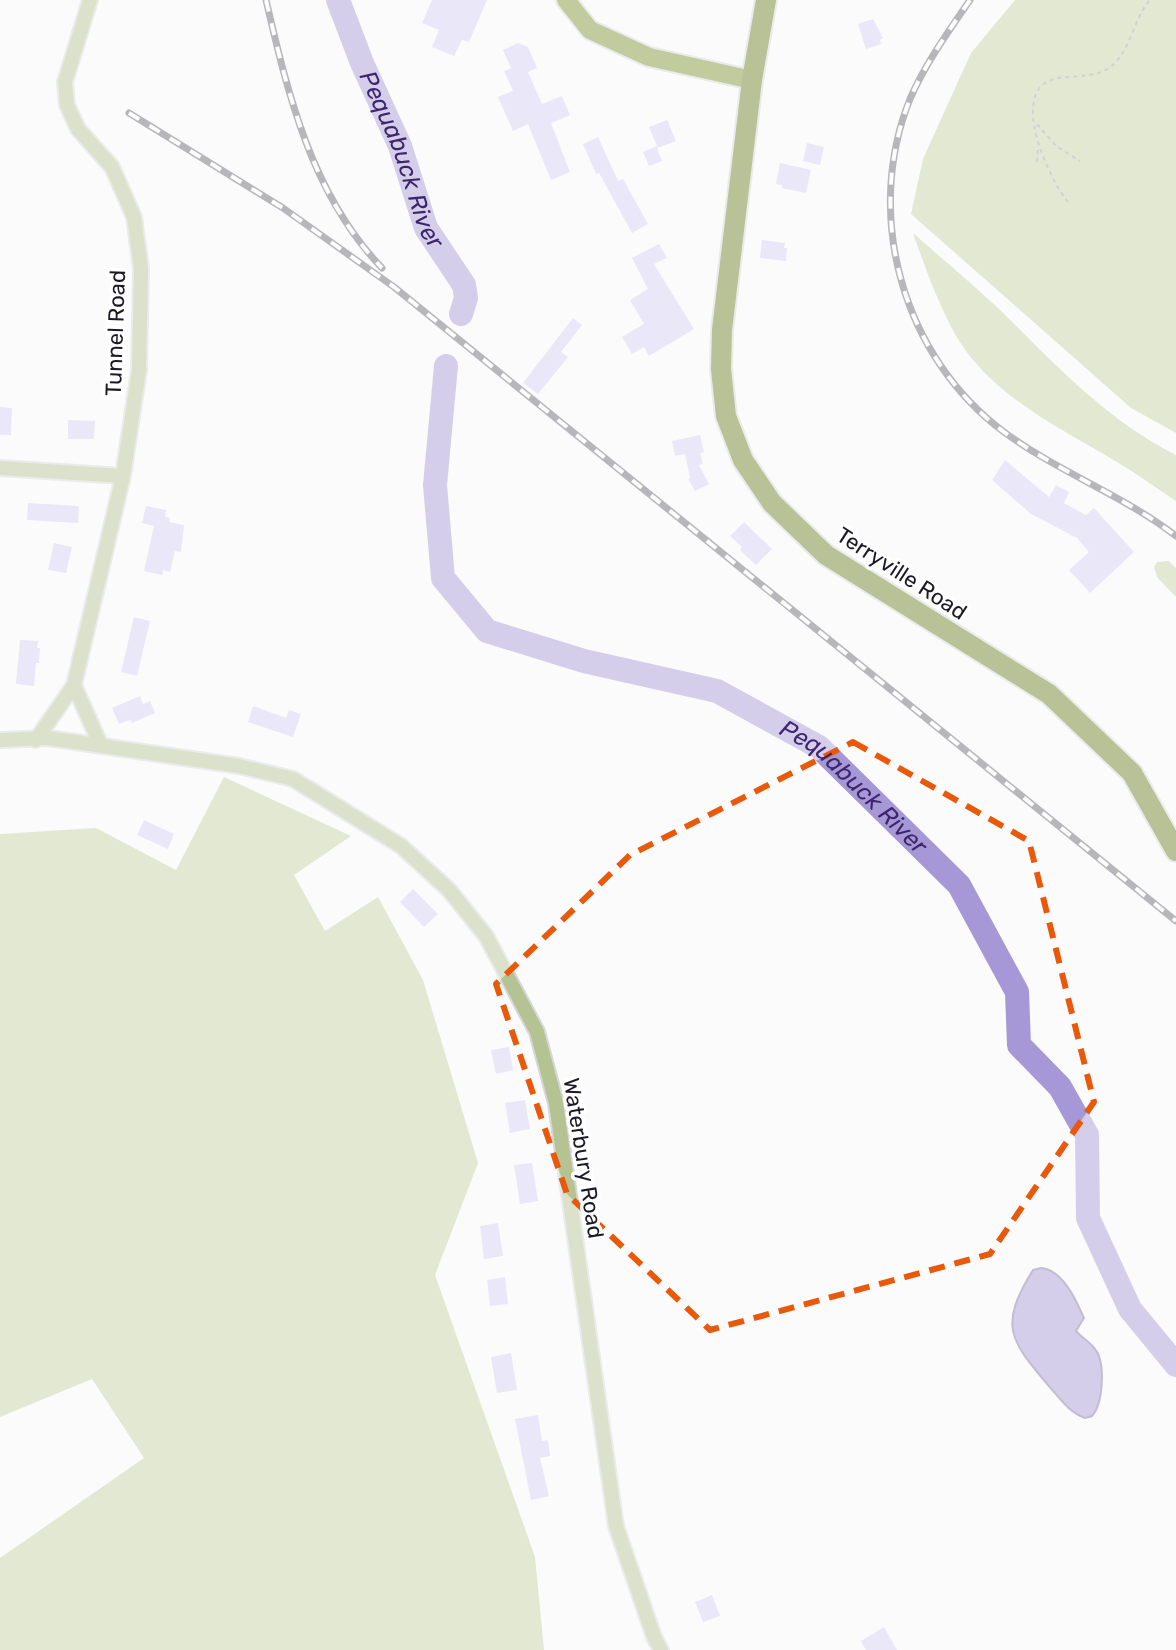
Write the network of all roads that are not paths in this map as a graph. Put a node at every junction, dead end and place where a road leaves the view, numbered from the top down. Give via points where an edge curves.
1 (90, 0) edge
2 (566, 0) edge
3 (766, 0) edge
4 (752, 80) junction
5 (0, 468) edge
6 (123, 476) junction
7 (74, 685) junction
8 (42, 739) junction
9 (0, 740) edge
10 (101, 746) junction
11 (1176, 851) edge
12 (661, 1650) edge

1 - 6 street, Tunnel Road via 65,82 67,105 78,129 112,167 134,217 141,269 139,370
2 - 4 main road via 590,30 649,57
3 - 4 highway, Terryville Road
4 - 11 highway, Terryville Road via 721,369 726,416 743,460 772,503 826,555 1049,694 1132,773
5 - 6 street
6 - 7 street, Tunnel Road
7 - 8 street, Tunnel Road
7 - 10 street
8 - 9 street, Waterbury Road
8 - 10 street, Waterbury Road
10 - 12 street, Waterbury Road via 293,779 401,846 449,890 486,936 537,1032 556,1103 616,1526

